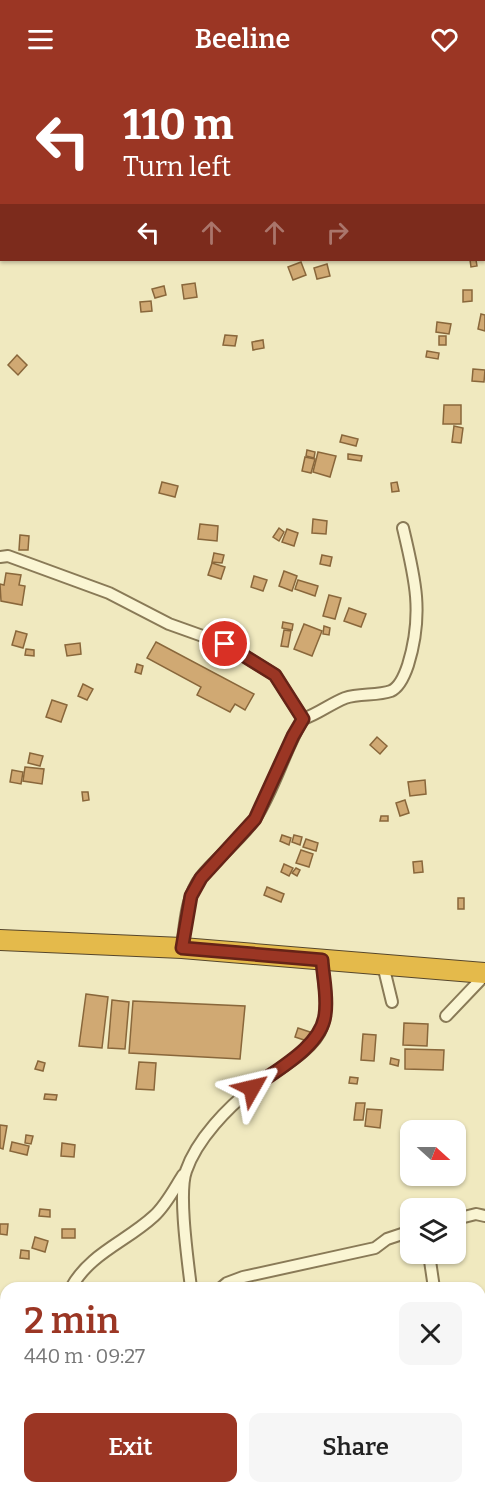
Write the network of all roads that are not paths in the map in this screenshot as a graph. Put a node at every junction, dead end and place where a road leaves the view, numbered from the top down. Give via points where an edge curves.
1 (403, 528) dead end
2 (0, 557) edge
3 (303, 719) junction
4 (0, 940) edge
5 (182, 948) junction
6 (322, 960) junction
7 (383, 965) junction
8 (485, 974) edge
9 (392, 1002) dead end
10 (446, 1016) dead end
11 (185, 1172) junction
12 (466, 1216) edge
13 (485, 1216) edge
14 (400, 1235) edge
15 (430, 1264) edge
16 (74, 1282) edge
17 (190, 1282) edge
18 (230, 1282) edge
19 (433, 1282) edge

1 - 3 street via 416,580 418,615 404,677 392,690 345,698
2 - 3 street via 8,556 109,593 169,624 225,644 275,675
3 - 5 street via 255,819 201,878 191,896
4 - 5 highway
5 - 6 highway
6 - 7 highway
6 - 11 street via 326,1004 317,1037 224,1115 200,1142
7 - 8 highway
7 - 9 street
8 - 10 street
11 - 16 street via 158,1212 106,1250
11 - 17 street via 183,1198
12 - 13 street
14 - 18 street via 375,1248
15 - 19 street

